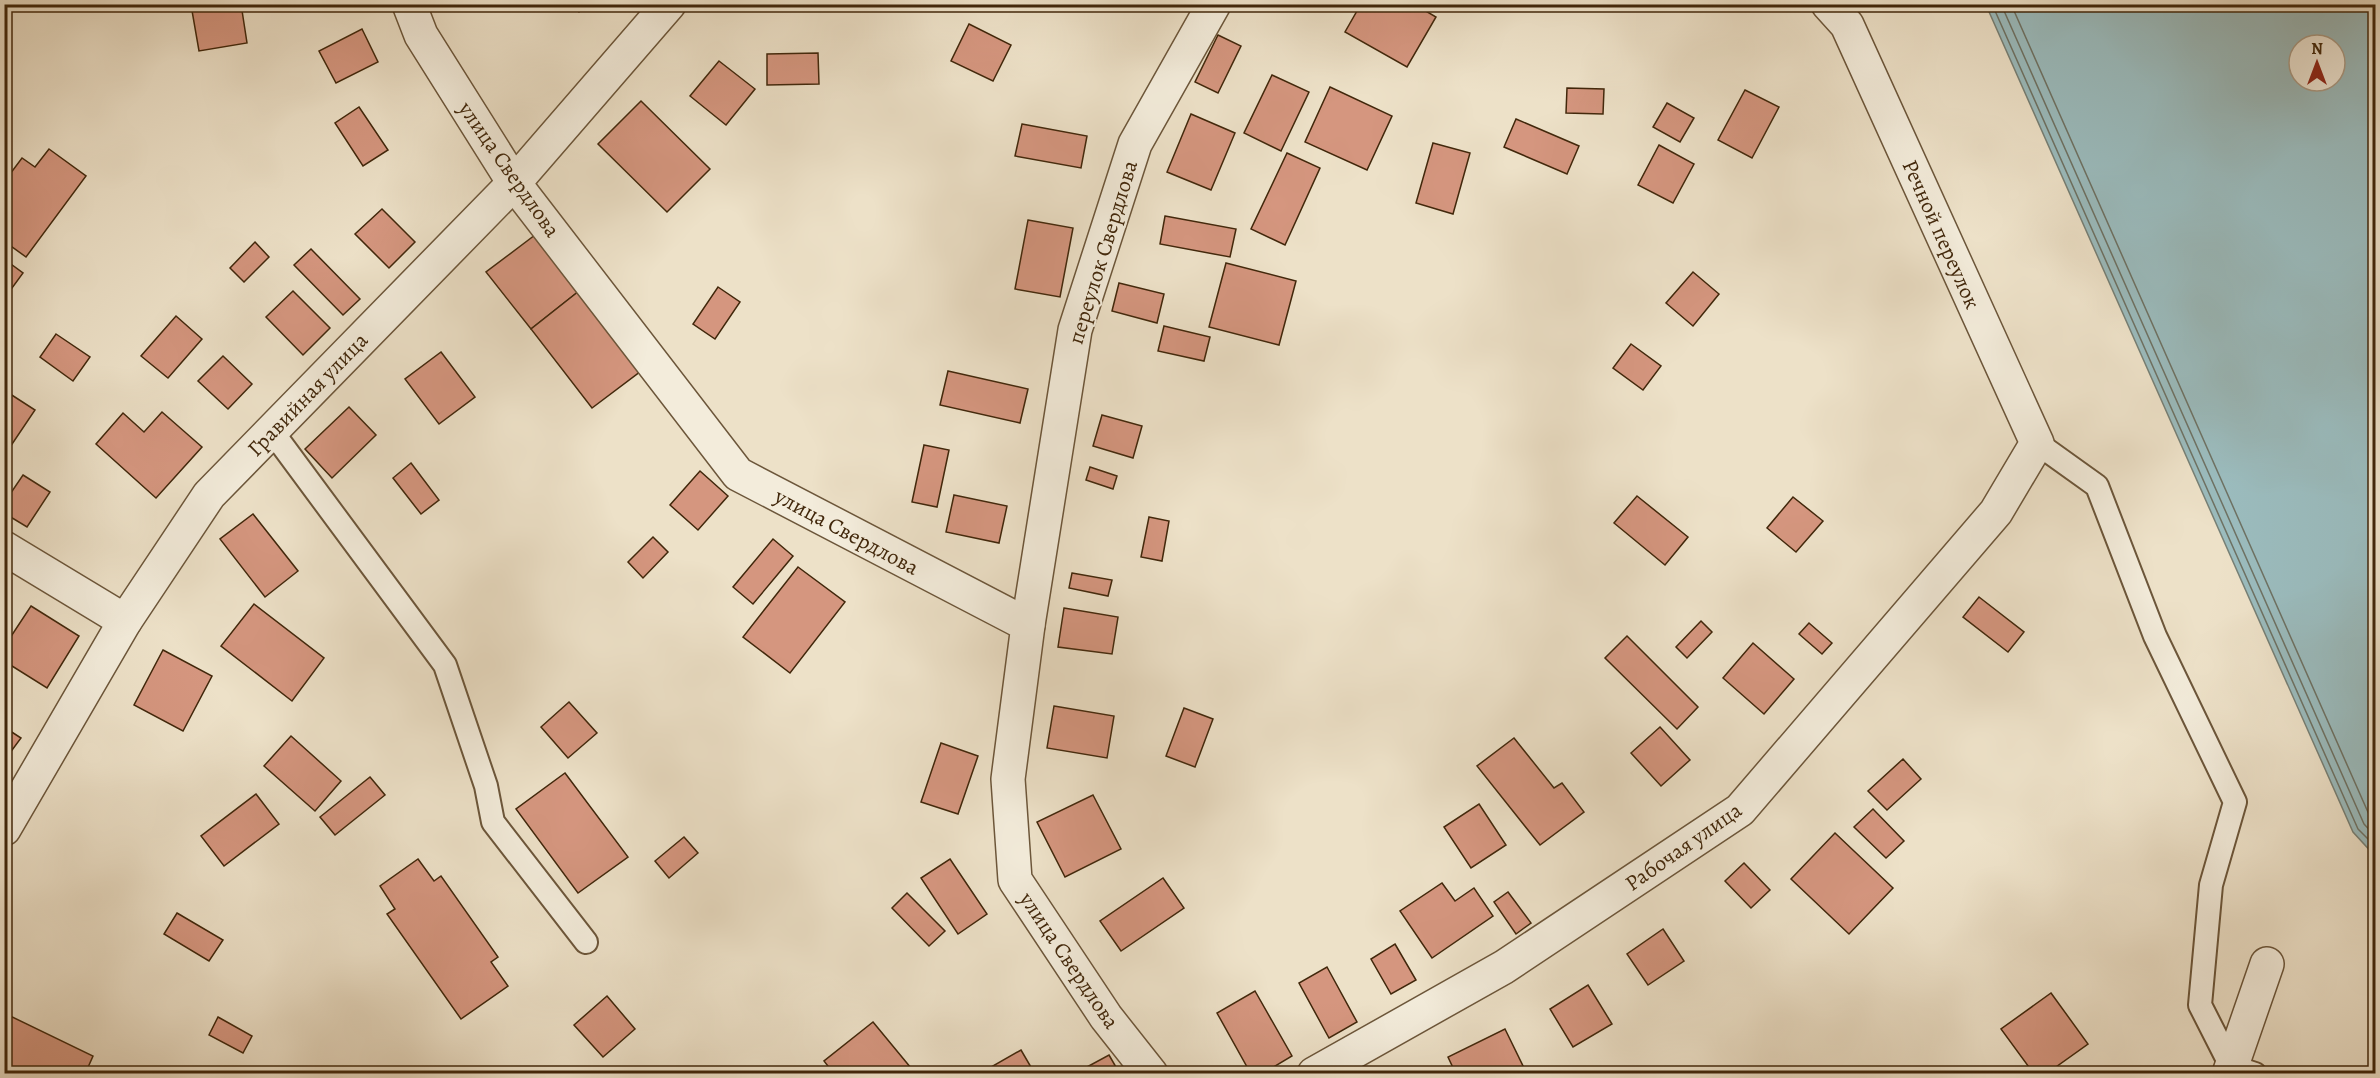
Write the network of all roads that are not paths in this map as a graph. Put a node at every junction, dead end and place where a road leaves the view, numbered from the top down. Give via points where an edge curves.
1 (409, 4) edge
2 (669, 4) edge
3 (1214, 4) edge
4 (1837, 15) edge
5 (514, 183) junction
6 (271, 430) junction
7 (2037, 443) junction
8 (4, 548) edge
9 (125, 621) junction
10 (1028, 625) junction
11 (4, 829) edge
12 (586, 942) dead end
13 (2267, 964) dead end
14 (2238, 1071) edge
15 (1151, 1074) edge
16 (1314, 1074) edge

1 - 5 street, улица Свердлова via 421,35
2 - 5 street, Гравийная улица
3 - 10 street, переулок Свердлова via 1136,144 1076,330
4 - 7 street, Речной переулок
5 - 6 street, Гравийная улица
5 - 10 street, улица Свердлова via 738,474
6 - 9 street, Гравийная улица via 208,495
6 - 12 lane via 445,665 486,786 493,822
7 - 14 lane via 2097,486 2154,636 2235,802 2211,885 2200,1005
7 - 16 street, Рабочая улица via 1996,512 1740,810 1504,967
8 - 9 street
9 - 11 street, Гравийная улица
10 - 15 street, улица Свердлова via 1008,778 1015,880 1106,1017
13 - 14 street

